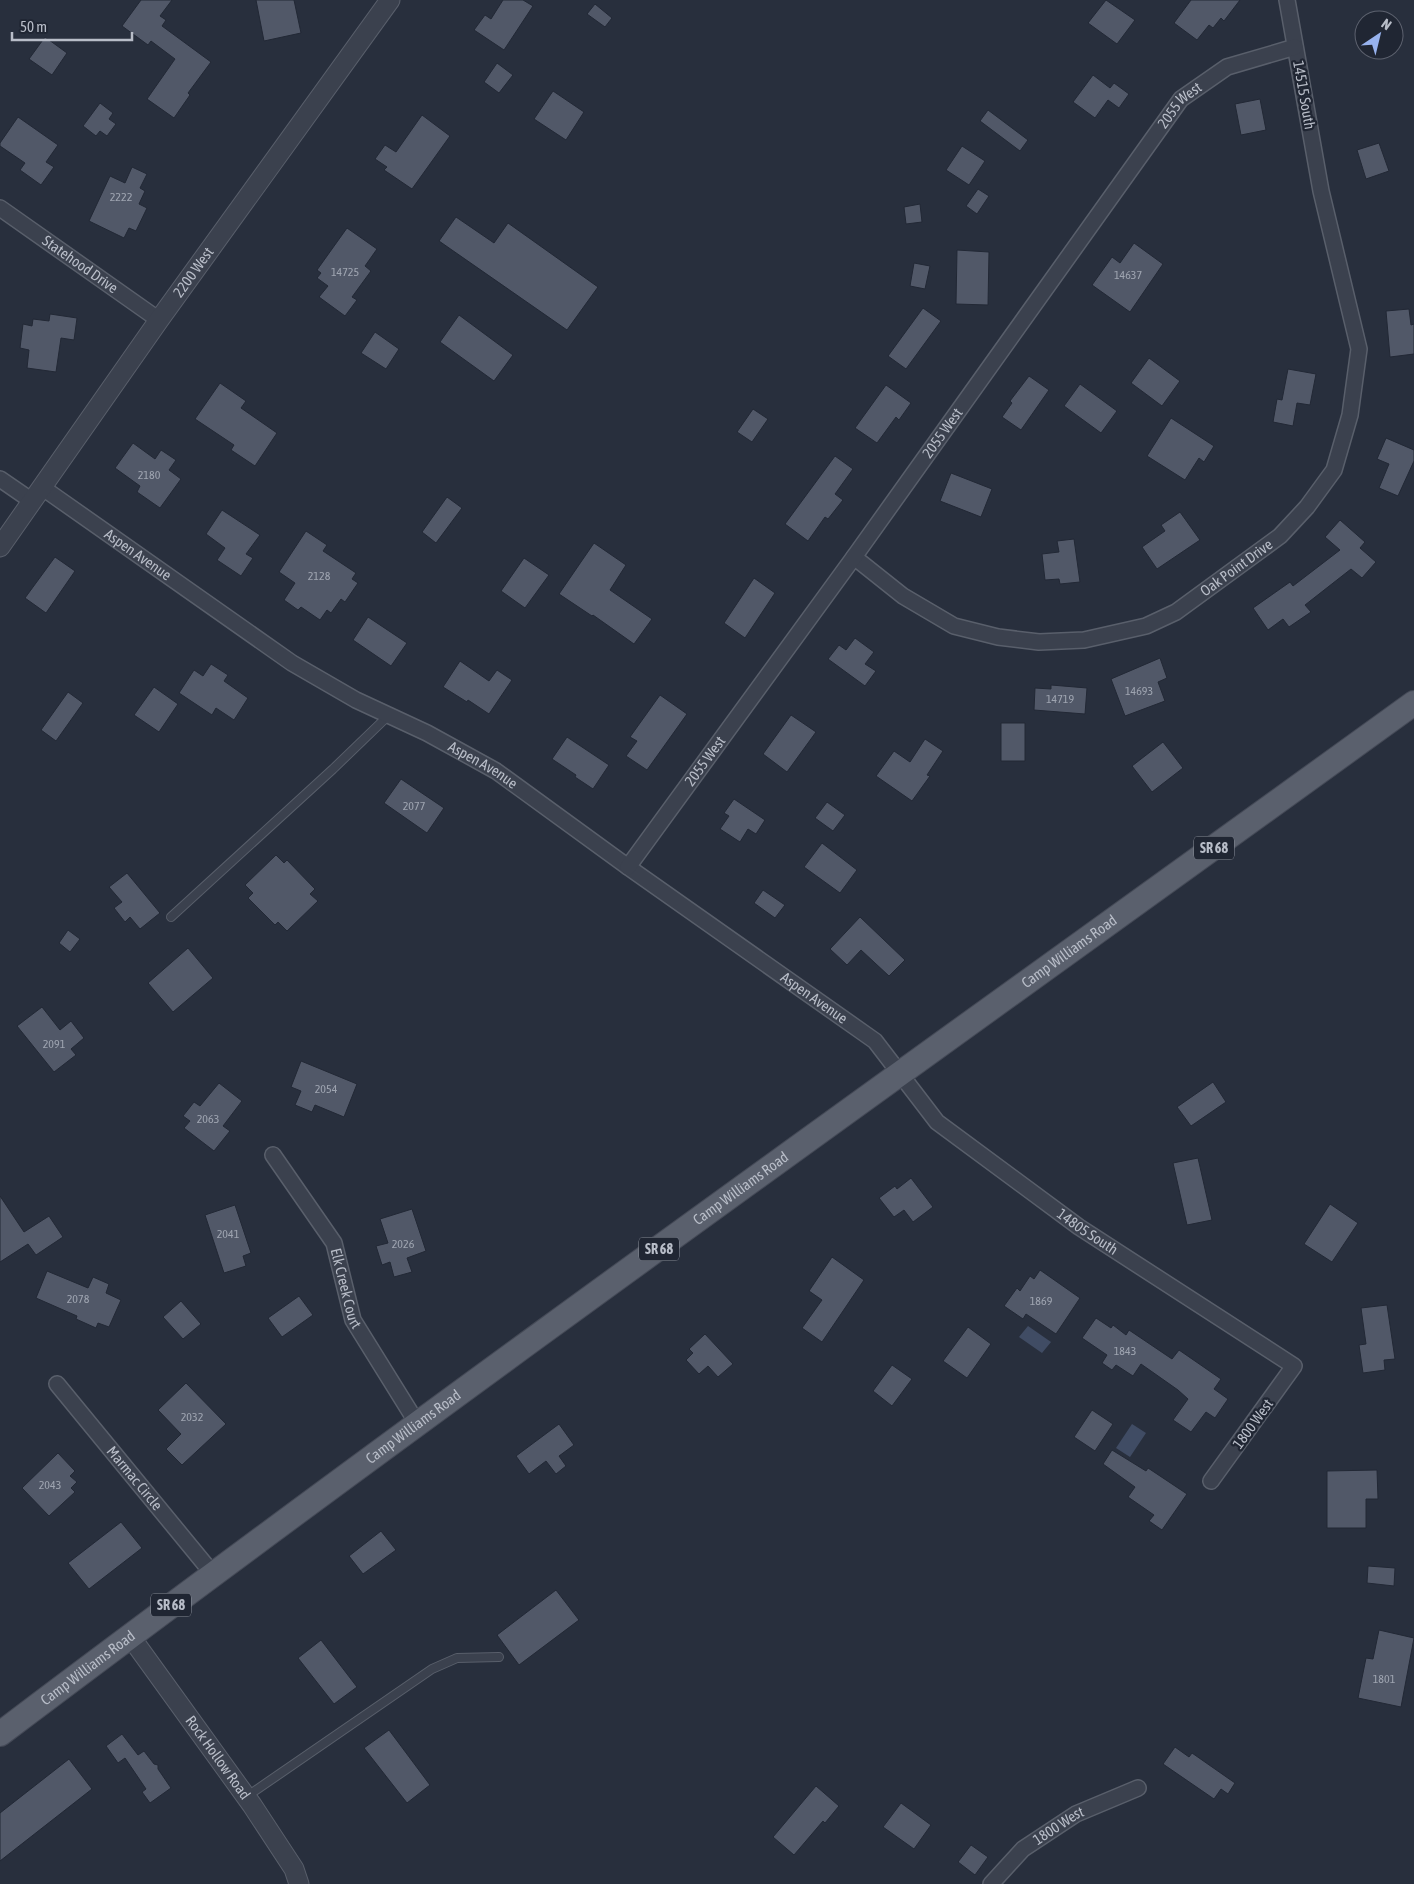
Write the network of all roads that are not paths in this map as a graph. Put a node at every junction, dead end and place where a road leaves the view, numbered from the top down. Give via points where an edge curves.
1 (390, 0) edge
2 (1286, 0) edge
3 (1295, 47) junction
4 (1321, 191) joint
5 (0, 208) edge
6 (159, 320) junction
7 (0, 479) edge
8 (37, 495) junction
9 (0, 547) edge
10 (854, 557) junction
11 (1414, 703) edge
12 (389, 715) junction
13 (628, 867) junction
14 (171, 917) dead end
15 (901, 1074) junction
16 (273, 1156) dead end
17 (1294, 1366) joint
18 (57, 1384) dead end
19 (417, 1423) junction
20 (1211, 1481) dead end
21 (213, 1574) junction
22 (130, 1636) junction
23 (499, 1657) dead end
24 (0, 1734) edge
25 (1138, 1788) dead end
26 (246, 1797) junction
27 (299, 1884) edge
28 (991, 1884) edge

1 - 6 street, 2200 West
2 - 3 street, 14515 South
3 - 4 street, 14515 South
3 - 10 street, 2055 West via 1227,67 1181,99
4 - 10 street, Oak Point Drive via 1359,349 1350,415 1334,470 1307,507 1280,536 1176,612 1146,626 1075,641 1039,642 998,637 954,626 903,596
5 - 6 street, Statehood Drive
6 - 8 street, 2200 West
7 - 8 street, Aspen Avenue
8 - 9 street, 2200 West
8 - 12 street, Aspen Avenue via 292,664
10 - 13 street, 2055 West
11 - 15 main road, Camp Williams Road / SR 68
12 - 13 street, Aspen Avenue via 496,771
12 - 14 lane
13 - 15 street, Aspen Avenue via 861,1030 875,1041
15 - 17 street, 14805 South via 937,1122 1079,1227
15 - 19 main road, Camp Williams Road / SR 68
16 - 19 street, Elk Creek Court via 334,1243 353,1320
17 - 20 street, 1800 West
18 - 21 street, Marmac Circle
19 - 21 main road, Camp Williams Road / SR 68
21 - 22 main road, Camp Williams Road / SR 68
22 - 24 main road, Camp Williams Road / SR 68
22 - 26 street, Rock Hollow Road
23 - 26 lane via 457,1658 432,1669
25 - 28 street, 1800 West via 1076,1814 1023,1849
26 - 27 street, Rock Hollow Road via 294,1869

